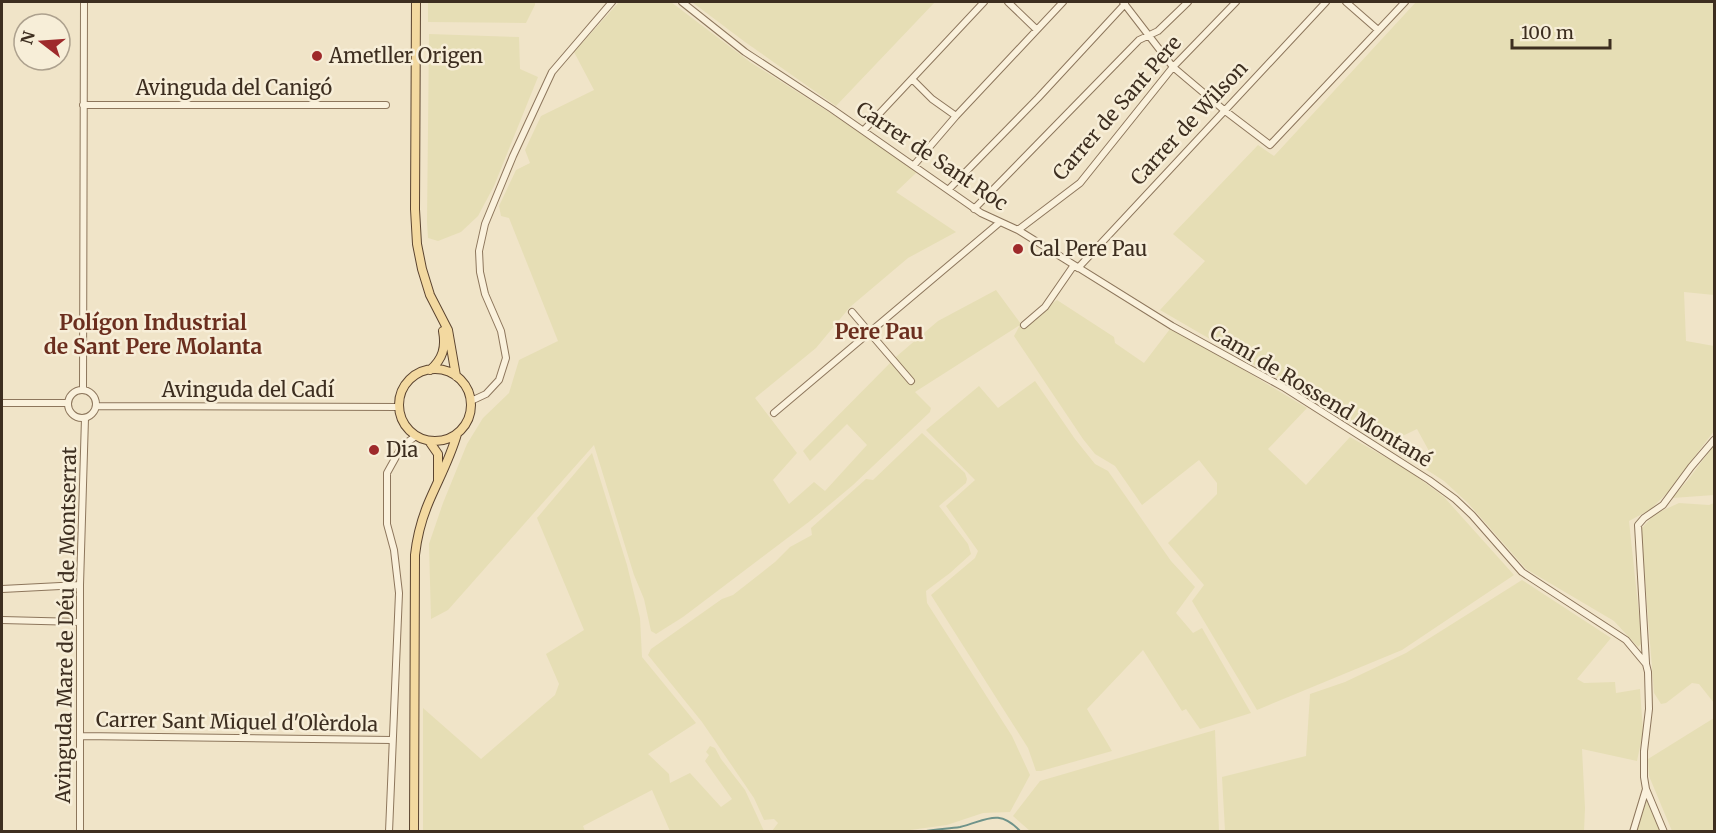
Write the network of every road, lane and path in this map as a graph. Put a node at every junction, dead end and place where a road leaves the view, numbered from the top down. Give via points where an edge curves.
1 (84, 2) edge
2 (416, 2) edge
3 (612, 2) edge
4 (682, 2) edge
5 (984, 2) edge
6 (1008, 2) edge
7 (1063, 2) edge
8 (1188, 2) edge
9 (1236, 2) edge
10 (1326, 2) edge
11 (1346, 2) edge
12 (1405, 2) edge
13 (1124, 3) edge
14 (1036, 29) junction
15 (1378, 30) junction
16 (1149, 35) junction
17 (1173, 67) junction
18 (912, 79) junction
19 (83, 105) junction
20 (386, 105) dead end
21 (1224, 110) junction
22 (956, 116) junction
23 (864, 130) junction
24 (914, 165) junction
25 (949, 189) junction
26 (974, 209) junction
27 (999, 223) junction
28 (1018, 230) junction
29 (1076, 267) junction
30 (437, 310) junction
31 (852, 312) dead end
32 (1024, 325) dead end
33 (1172, 326) joint
34 (869, 331) junction
35 (429, 370) junction
36 (456, 376) junction
37 (911, 381) dead end
38 (83, 390) junction
39 (471, 401) junction
40 (2, 403) edge
41 (68, 403) junction
42 (96, 406) junction
43 (399, 407) junction
44 (774, 413) dead end
45 (85, 418) junction
46 (457, 434) junction
47 (416, 436) junction
48 (1714, 440) edge
49 (429, 441) junction
50 (438, 485) junction
51 (81, 585) junction
52 (2, 589) edge
53 (2, 620) edge
54 (80, 622) junction
55 (1646, 664) junction
56 (81, 736) junction
57 (392, 740) junction
58 (1646, 789) junction
59 (80, 831) edge
60 (389, 831) edge
61 (414, 831) edge
62 (1633, 831) edge
63 (1664, 831) edge

1 - 19 street
2 - 30 main road via 416,229 422,269
3 - 39 street via 552,72 485,224 480,272 501,331 506,358 499,380 486,394
4 - 23 street, Carrer de Sant Roc via 745,52
5 - 18 street
6 - 14 street
7 - 14 street
8 - 16 street
9 - 17 street, Carrer de Sant Pere
10 - 21 street, Carrer de Wilson
11 - 15 street
12 - 15 street
13 - 16 street
13 - 25 street
14 - 22 street
15 - 21 street via 1270,145
16 - 17 street
16 - 26 street via 1139,40
17 - 21 street
17 - 28 street, Carrer de Sant Pere via 1080,183
18 - 22 street
18 - 23 street
19 - 20 street, Avinguda del Canigó
19 - 38 street
21 - 29 street, Carrer de Wilson
22 - 24 street
23 - 24 street, Carrer de Sant Roc
24 - 25 street, Carrer de Sant Roc
25 - 26 street, Carrer de Sant Roc
26 - 27 street, Carrer de Sant Roc
27 - 28 street, Carrer de Sant Roc
27 - 34 street
28 - 29 street, Carrer de Sant Roc
29 - 32 street, Carrer de Wilson via 1045,307
29 - 33 street, Carrer de Sant Roc
30 - 35 main road via 444,346 440,359
30 - 36 main road via 448,330
31 - 34 street
33 - 55 street, Camí de Rossend Montané via 1283,387 1438,487 1472,515 1522,572 1617,633
34 - 37 street
34 - 44 street
35 - 36 main road via 439,369
35 - 43 main road via 411,379 400,397
36 - 39 main road
38 - 41 street via 72,394
38 - 42 street via 91,394
39 - 46 main road via 470,414
40 - 41 street
41 - 45 street via 73,415
42 - 43 street, Avinguda del Cadí
42 - 45 street
43 - 47 main road via 407,428
45 - 51 street, Avinguda Mare de Déu de Montserrat
46 - 49 main road
46 - 50 main road
47 - 49 main road
47 - 57 street via 402,446 387,473 387,524 399,593
48 - 55 street via 1668,500 1638,525
49 - 50 main road via 438,454
50 - 61 main road via 419,529 415,555
51 - 52 street
51 - 54 street, Avinguda Mare de Déu de Montserrat
53 - 54 street
54 - 56 street, Avinguda Mare de Déu de Montserrat
55 - 58 street
56 - 57 street, Carrer Sant Miquel d'Olèrdola
56 - 59 street, Avinguda Mare de Déu de Montserrat
57 - 60 street
58 - 62 street
58 - 63 street

